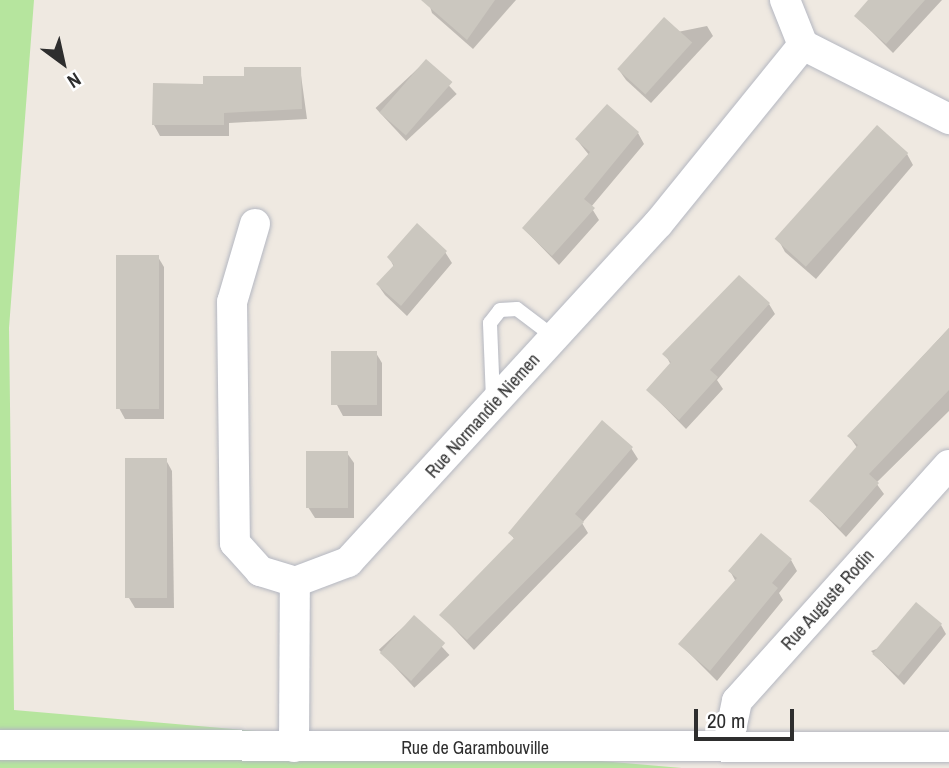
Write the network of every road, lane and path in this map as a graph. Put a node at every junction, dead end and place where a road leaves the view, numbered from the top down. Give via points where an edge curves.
1 (785, 0) edge
2 (803, 45) junction
3 (949, 119) edge
4 (255, 224) dead end
5 (554, 337) junction
6 (493, 405) junction
7 (949, 465) edge
8 (295, 583) junction
9 (728, 744) junction
10 (0, 745) edge
11 (294, 747) junction
12 (949, 747) edge

1 - 2 street
2 - 3 street
2 - 5 street, Rue Normandie Niemen via 658,224
4 - 8 street via 232,302 235,543 260,571
5 - 6 street, Rue Normandie Niemen
5 - 6 lane via 517,309 500,310 490,323
6 - 8 street, Rue Normandie Niemen via 348,562
7 - 9 street, Rue Auguste Rodin via 737,701
8 - 11 street
9 - 11 street, Rue de Garambouville
9 - 12 street, Rue de Garambouville
10 - 11 street, Rue de Garambouville

